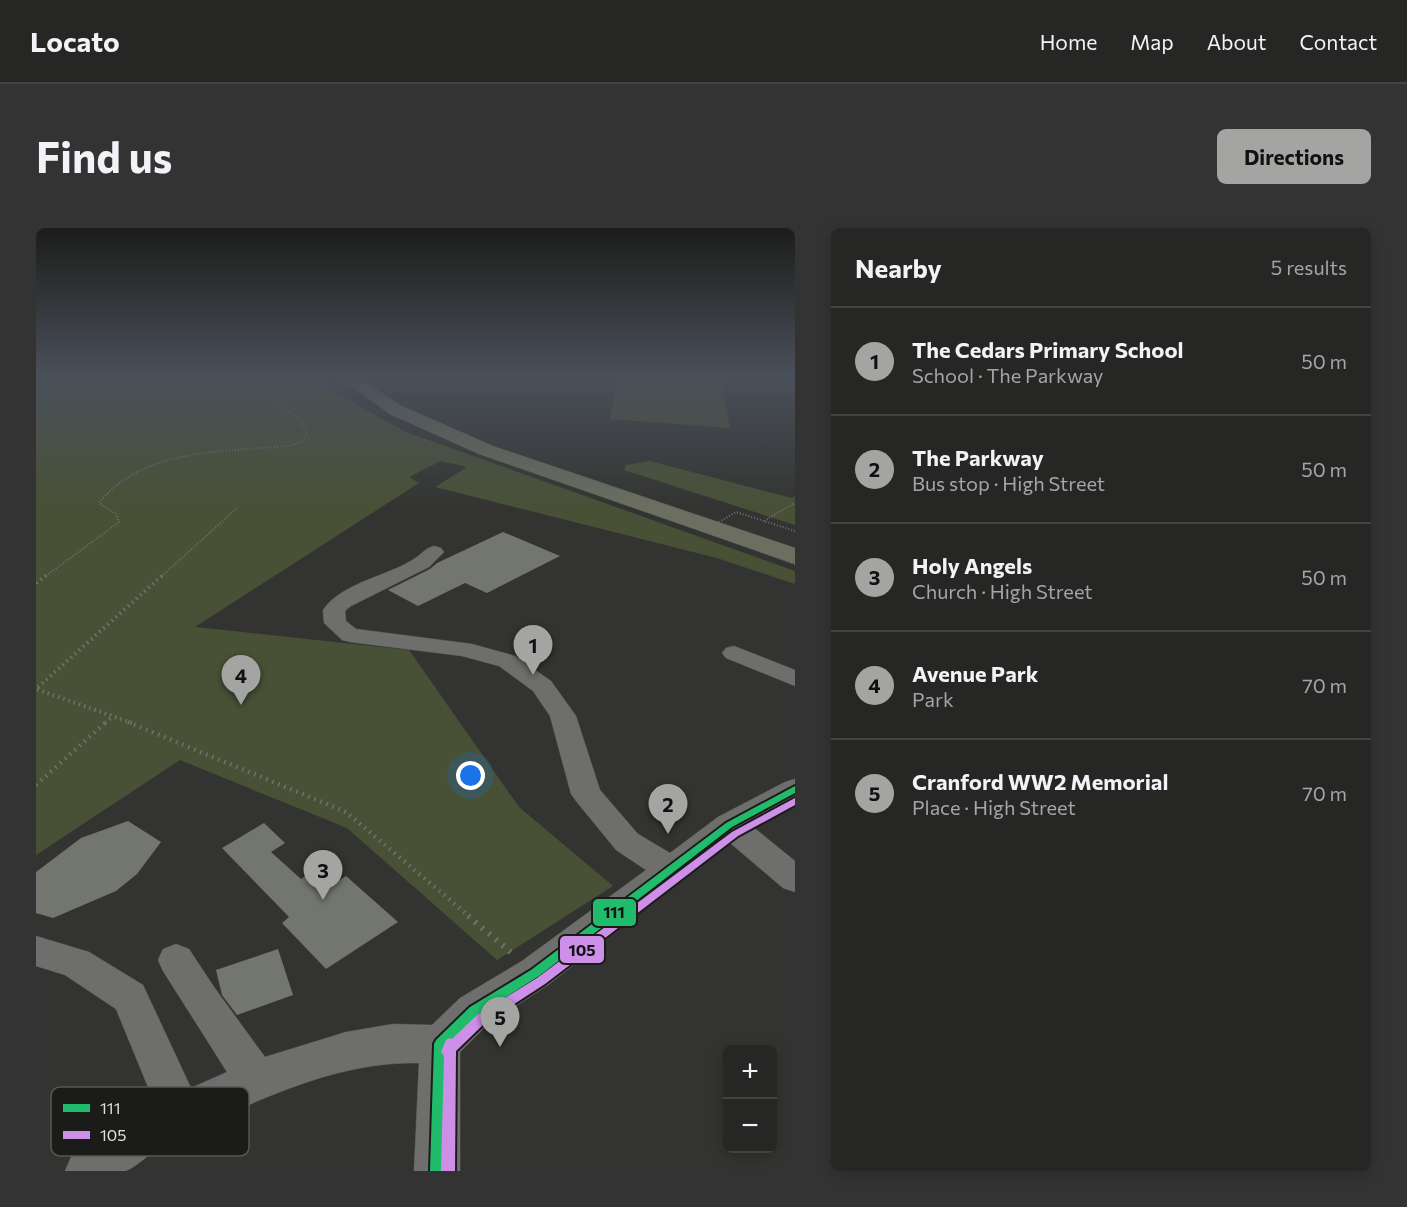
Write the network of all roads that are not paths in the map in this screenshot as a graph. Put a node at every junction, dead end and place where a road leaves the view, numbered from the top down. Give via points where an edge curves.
1 (419, 420) edge
2 (449, 420) edge
3 (795, 539) edge
4 (434, 552) dead end
5 (795, 556) edge
6 (734, 653) dead end
7 (795, 679) edge
8 (795, 789) edge
9 (729, 825) junction
10 (669, 869) junction
11 (795, 879) edge
12 (36, 951) edge
13 (176, 960) dead end
14 (440, 1044) junction
15 (257, 1080) junction
16 (169, 1087) edge
17 (241, 1087) edge
18 (109, 1156) edge
19 (88, 1171) edge
20 (437, 1171) edge

1 - 5 highway via 486,450
2 - 3 highway
4 - 10 street via 422,563 343,601 334,610 335,623 350,635 464,649 507,662 542,686 563,716 586,794 627,842
6 - 7 street
8 - 9 street
9 - 10 street
9 - 11 street
10 - 14 street via 535,973 474,1011
12 - 16 street via 76,963 130,997
13 - 15 street
14 - 15 street via 393,1043 346,1051
14 - 20 street
15 - 17 street
18 - 19 street

